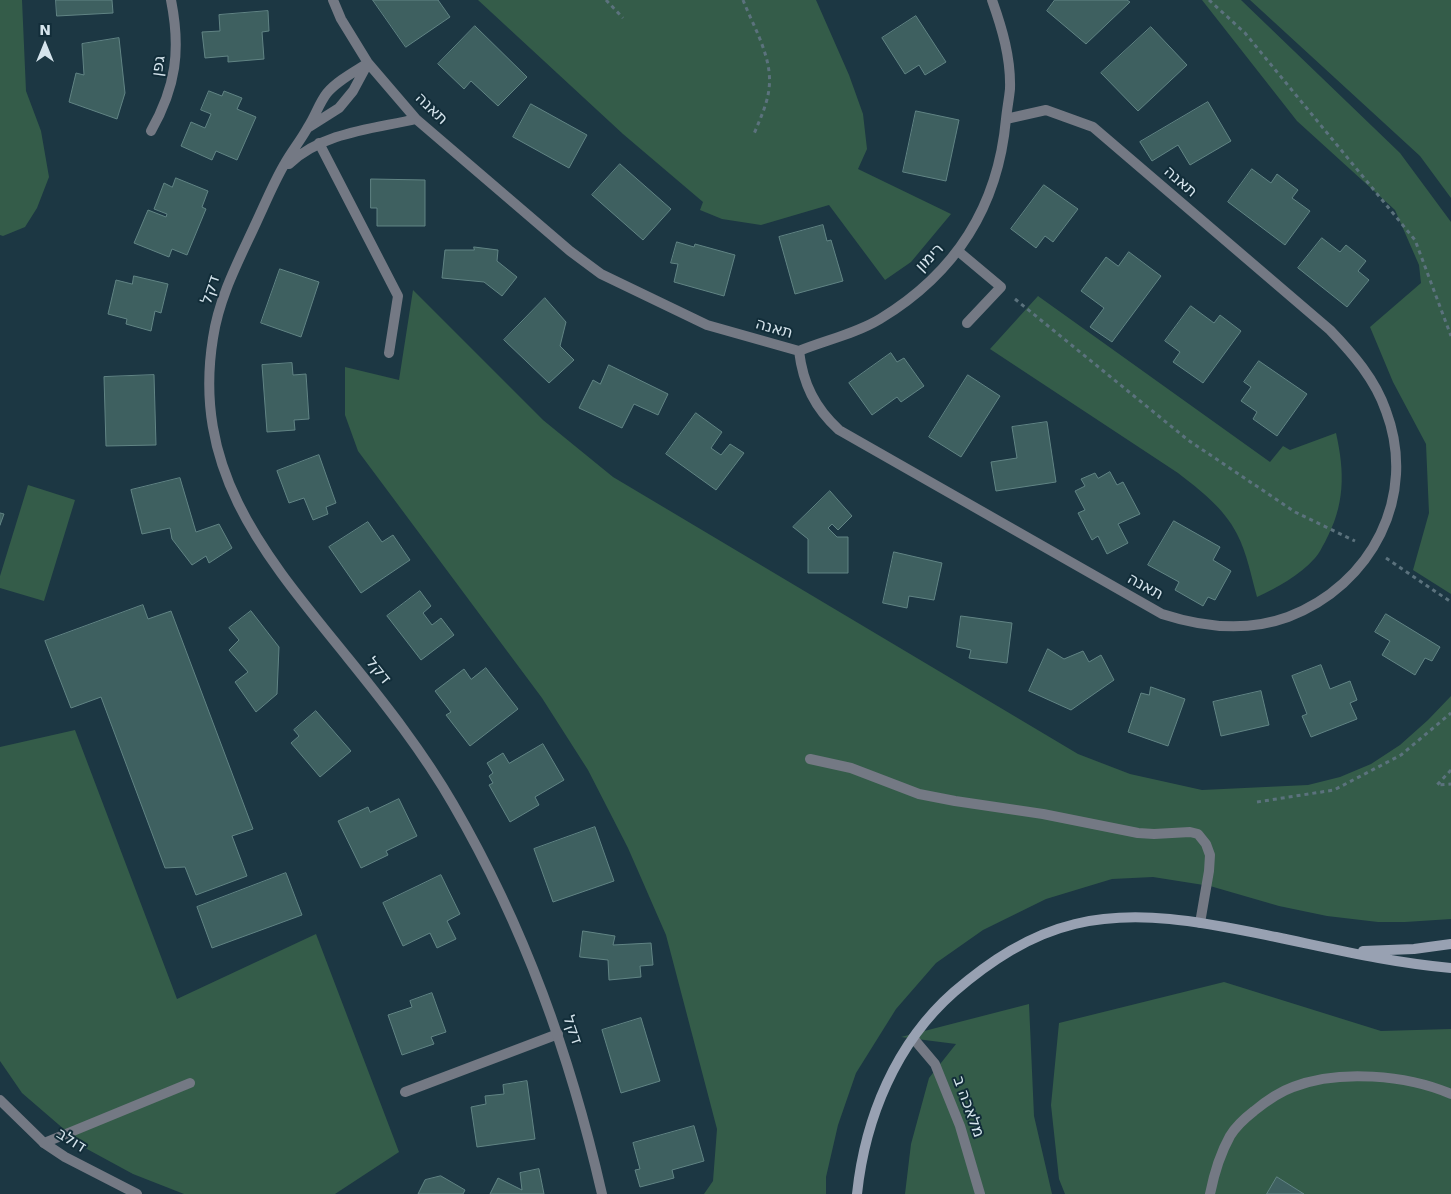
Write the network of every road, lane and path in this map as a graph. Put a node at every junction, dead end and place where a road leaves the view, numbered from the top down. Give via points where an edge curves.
1 (171, 0) edge
2 (333, 0) edge
3 (606, 0) edge
4 (743, 0) edge
5 (992, 0) edge
6 (1209, 0) edge
7 (623, 18) dead end
8 (368, 63) junction
9 (416, 119) junction
10 (1006, 120) junction
11 (308, 128) junction
12 (151, 131) dead end
13 (754, 134) dead end
14 (320, 143) junction
15 (281, 171) junction
16 (958, 251) junction
17 (1001, 288) junction
18 (968, 323) dead end
19 (1451, 336) edge
20 (799, 351) junction
21 (389, 353) dead end
22 (1373, 549) junction
23 (1451, 602) edge
24 (1451, 713) edge
25 (810, 759) dead end
26 (1451, 770) edge
27 (1451, 784) edge
28 (1257, 802) dead end
29 (1200, 923) junction
30 (1451, 944) edge
31 (1337, 950) junction
32 (1451, 968) edge
33 (558, 1034) junction
34 (913, 1038) junction
35 (190, 1083) dead end
36 (405, 1092) dead end
37 (1451, 1094) edge
38 (0, 1100) edge
39 (44, 1143) junction
40 (137, 1194) edge
41 (602, 1194) edge
42 (857, 1194) edge
43 (980, 1194) edge
44 (1210, 1194) edge

1 - 12 street, גפן via 176,30 175,70 169,94
2 - 8 street, תאנה via 341,20
3 - 7 path
4 - 13 path via 769,69 766,104
5 - 10 street via 1008,58 1010,88
6 - 19 path via 1245,32 1415,240
8 - 9 street, תאנה
8 - 11 street, דקל via 326,94
8 - 11 street, דקל via 340,108
9 - 14 street, דקל via 350,132
9 - 20 street, תאנה via 601,274 707,325
10 - 16 street, רימון via 1000,164 991,192
10 - 22 street, תאנה via 1046,110 1092,127 1348,348 1368,375 1386,410 1396,456 1392,503
11 - 15 street, דקל
14 - 15 street, דקל
14 - 21 street via 398,296
15 - 33 street, דקל via 235,268 213,335 209,368 210,402 223,468 253,533 274,564 394,714 452,801 520,936
16 - 17 street
16 - 20 street, רימון via 943,270 912,297 879,319 845,336
17 - 18 street
17 - 22 path via 1188,440 1295,512
20 - 22 street, תאנה via 811,396 839,430 1162,614 1185,621 1235,626 1287,617 1334,592
22 - 23 path
24 - 28 path via 1401,755 1334,790
25 - 29 street via 851,768 919,794 955,801 1138,833 1198,834 1210,855
26 - 27 path via 1437,785
29 - 31 main road
29 - 34 main road via 1108,918 1042,934 1009,950 976,973 941,1004
30 - 31 main road via 1398,950
31 - 32 main road
33 - 36 street
33 - 41 street, דקל via 582,1109
34 - 42 main road via 888,1078 871,1120 860,1164
34 - 43 street, מלאכה ב via 935,1064 947,1091
35 - 39 street
37 - 44 street via 1388,1077 1323,1079 1293,1087 1244,1119 1231,1135 1218,1161
38 - 39 street, דולב
39 - 40 street, דולב

